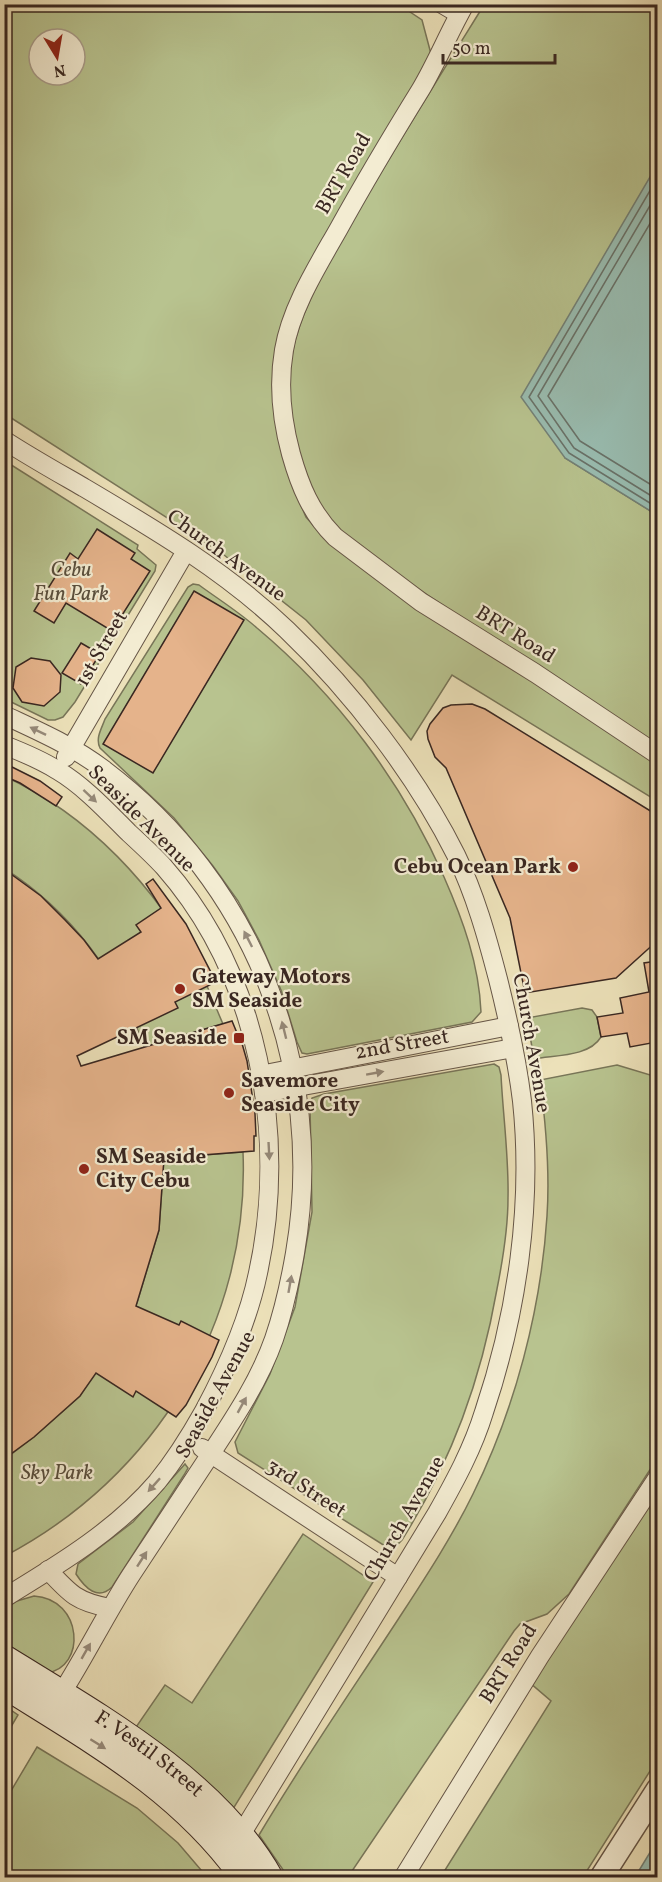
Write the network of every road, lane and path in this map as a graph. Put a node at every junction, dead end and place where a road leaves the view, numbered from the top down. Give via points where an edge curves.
1 (442, 4) edge
2 (462, 9) edge
3 (4, 440) edge
4 (186, 551) junction
5 (4, 715) edge
6 (4, 745) edge
7 (71, 748) junction
8 (657, 755) edge
9 (58, 771) junction
10 (509, 1026) junction
11 (513, 1048) junction
12 (293, 1068) junction
13 (262, 1084) junction
14 (297, 1087) junction
15 (189, 1438) junction
16 (210, 1454) junction
17 (657, 1477) edge
18 (48, 1570) junction
19 (398, 1577) junction
20 (4, 1598) edge
21 (110, 1608) junction
22 (4, 1658) edge
23 (4, 1685) edge
24 (55, 1703) junction
25 (657, 1790) edge
26 (234, 1845) junction
27 (244, 1878) edge
28 (270, 1878) edge
29 (403, 1878) edge
30 (601, 1878) edge

1 - 2 street
2 - 8 street, BRT Road via 435,66 381,153 292,320 281,373 283,417 298,479 324,526 347,547 421,602
3 - 4 street, Church Avenue
4 - 7 street, 1st Street
4 - 10 street, Church Avenue via 286,629 345,691 400,763 455,854 470,888
7 -> 5 street, Seaside Avenue
6 - 9 street, Seaside Avenue
7 - 9 street, 1st Street
12 -> 7 street, Seaside Avenue via 272,992 240,924 219,891 165,824 118,781
9 -> 13 street, Seaside Avenue via 84,790 164,867 191,903 234,983
10 - 11 street, Church Avenue
10 - 12 street, 2nd Street
14 -> 11 street, 2nd Street
11 - 19 street, Church Avenue via 522,1105 524,1205 517,1280 503,1345 484,1413 462,1467
12 - 13 street, 2nd Street
12 - 14 street, Seaside Avenue
13 - 14 street, 2nd Street
13 -> 15 street, Seaside Avenue via 269,1189 258,1275 243,1327 222,1377
16 -> 14 street, Seaside Avenue via 254,1382 274,1341 288,1295 303,1192
15 - 16 street, 3rd Street
15 -> 18 street, Seaside Avenue via 155,1484 113,1525
16 - 19 street, 3rd Street
21 -> 16 street, Seaside Avenue
17 - 29 street, BRT Road via 540,1656
18 - 20 street, Seaside Avenue
18 - 21 street via 71,1595
19 - 26 street, Church Avenue
24 -> 21 street, Seaside Avenue
22 - 24 main road, F. Vestil Street
23 - 24 main road, F. Vestil Street
24 - 26 main road, F. Vestil Street via 167,1765 201,1793
25 - 30 street
26 - 27 main road, F. Vestil Street
26 - 28 main road, F. Vestil Street

